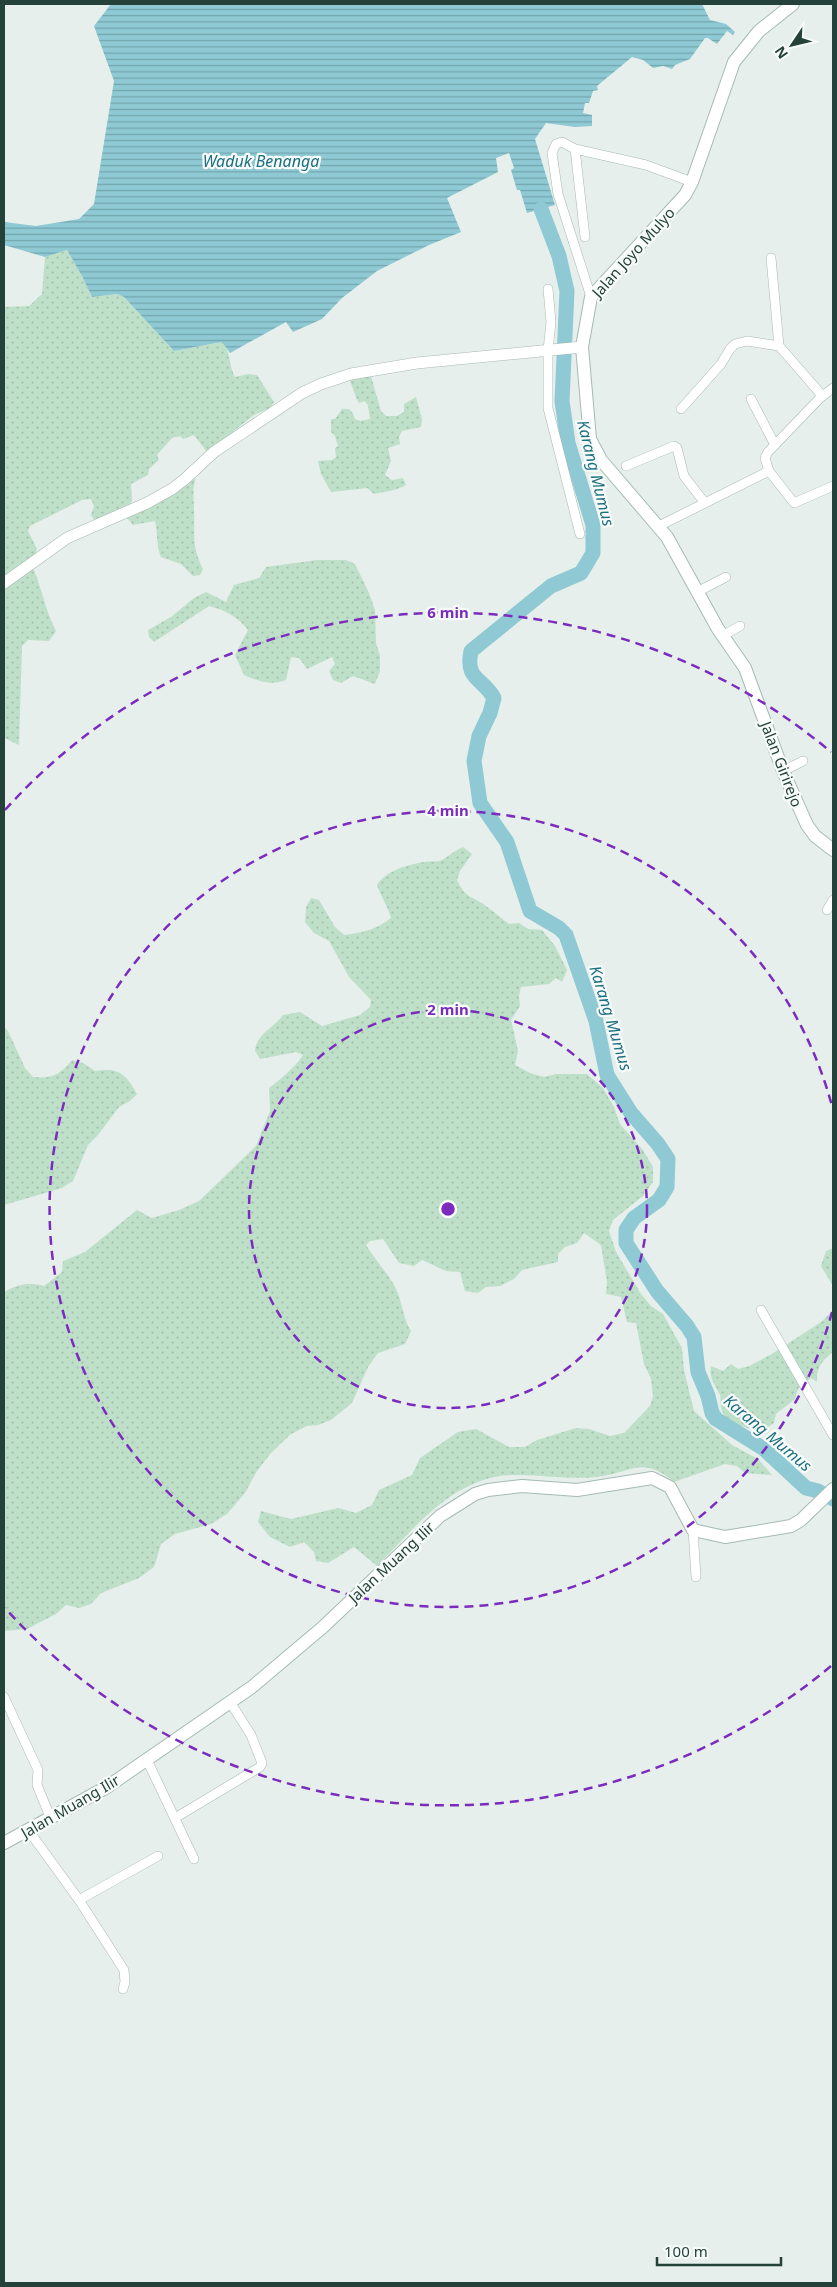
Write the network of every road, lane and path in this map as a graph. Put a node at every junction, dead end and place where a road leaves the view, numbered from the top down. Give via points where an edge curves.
1 (794, 4) edge
2 (575, 149) junction
3 (692, 182) junction
4 (585, 237) dead end
5 (771, 258) dead end
6 (548, 289) dead end
7 (591, 297) junction
8 (779, 346) junction
9 (578, 347) junction
10 (549, 350) junction
11 (833, 388) edge
12 (820, 398) junction
13 (751, 399) dead end
14 (681, 409) dead end
15 (775, 445) junction
16 (626, 466) dead end
17 (769, 471) junction
18 (833, 486) edge
19 (705, 503) junction
20 (659, 526) junction
21 (580, 534) dead end
22 (726, 577) dead end
23 (4, 583) edge
24 (696, 592) junction
25 (740, 626) dead end
26 (722, 636) junction
27 (745, 668) joint
28 (803, 761) dead end
29 (783, 771) junction
30 (833, 850) edge
31 (833, 900) edge
32 (827, 910) dead end
33 (761, 1310) dead end
34 (833, 1435) edge
35 (833, 1489) edge
36 (693, 1530) junction
37 (696, 1577) dead end
38 (4, 1697) edge
39 (230, 1702) junction
40 (147, 1760) junction
41 (51, 1818) junction
42 (175, 1818) junction
43 (29, 1831) junction
44 (4, 1843) edge
45 (158, 1856) dead end
46 (194, 1859) dead end
47 (79, 1900) junction
48 (123, 1989) dead end

1 - 3 main road, Jalan Joyo Mulyo via 759,31 734,62
2 - 3 street via 646,165
2 - 4 street
2 - 7 street via 562,142 556,144 552,162 558,194
3 - 7 main road, Jalan Joyo Mulyo via 668,215
5 - 8 street
6 - 10 street
7 - 9 main road, Jalan Joyo Mulyo
8 - 12 street via 820,393
8 - 14 street via 747,341 736,344
9 - 10 street
9 - 20 main road, Jalan Joyo Mulyo via 593,447
10 - 21 street via 550,424
10 - 23 street via 418,363 351,374 321,384 302,393 214,452 172,489 67,538
11 - 12 street
12 - 15 street
13 - 15 street
15 - 17 street via 765,458
16 - 19 street via 674,446 684,476
17 - 18 street via 794,503
17 - 19 street
19 - 20 street
20 - 24 main road, Jalan Joyo Mulyo
22 - 24 street
24 - 26 main road, Jalan Joyo Mulyo
25 - 26 street
26 - 27 main road, Jalan Joyo Mulyo
27 - 29 main road, Jalan Girirejo
28 - 29 street
29 - 30 main road, Jalan Girirejo via 810,830
31 - 32 street
33 - 34 street
35 - 36 main road via 791,1526 725,1537
36 - 37 street
36 - 39 main road, Jalan Muang Ilir via 670,1487 652,1478 577,1490 522,1486 488,1490 463,1500 440,1516 322,1627
38 - 41 street via 38,1770 37,1785
39 - 40 main road, Jalan Muang Ilir
39 - 42 street via 251,1735 262,1763 260,1768
40 - 41 main road, Jalan Muang Ilir
40 - 42 street
41 - 43 main road, Jalan Muang Ilir
42 - 46 street
43 - 44 main road, Jalan Muang Ilir
43 - 47 street
45 - 47 street
47 - 48 street via 124,1970

